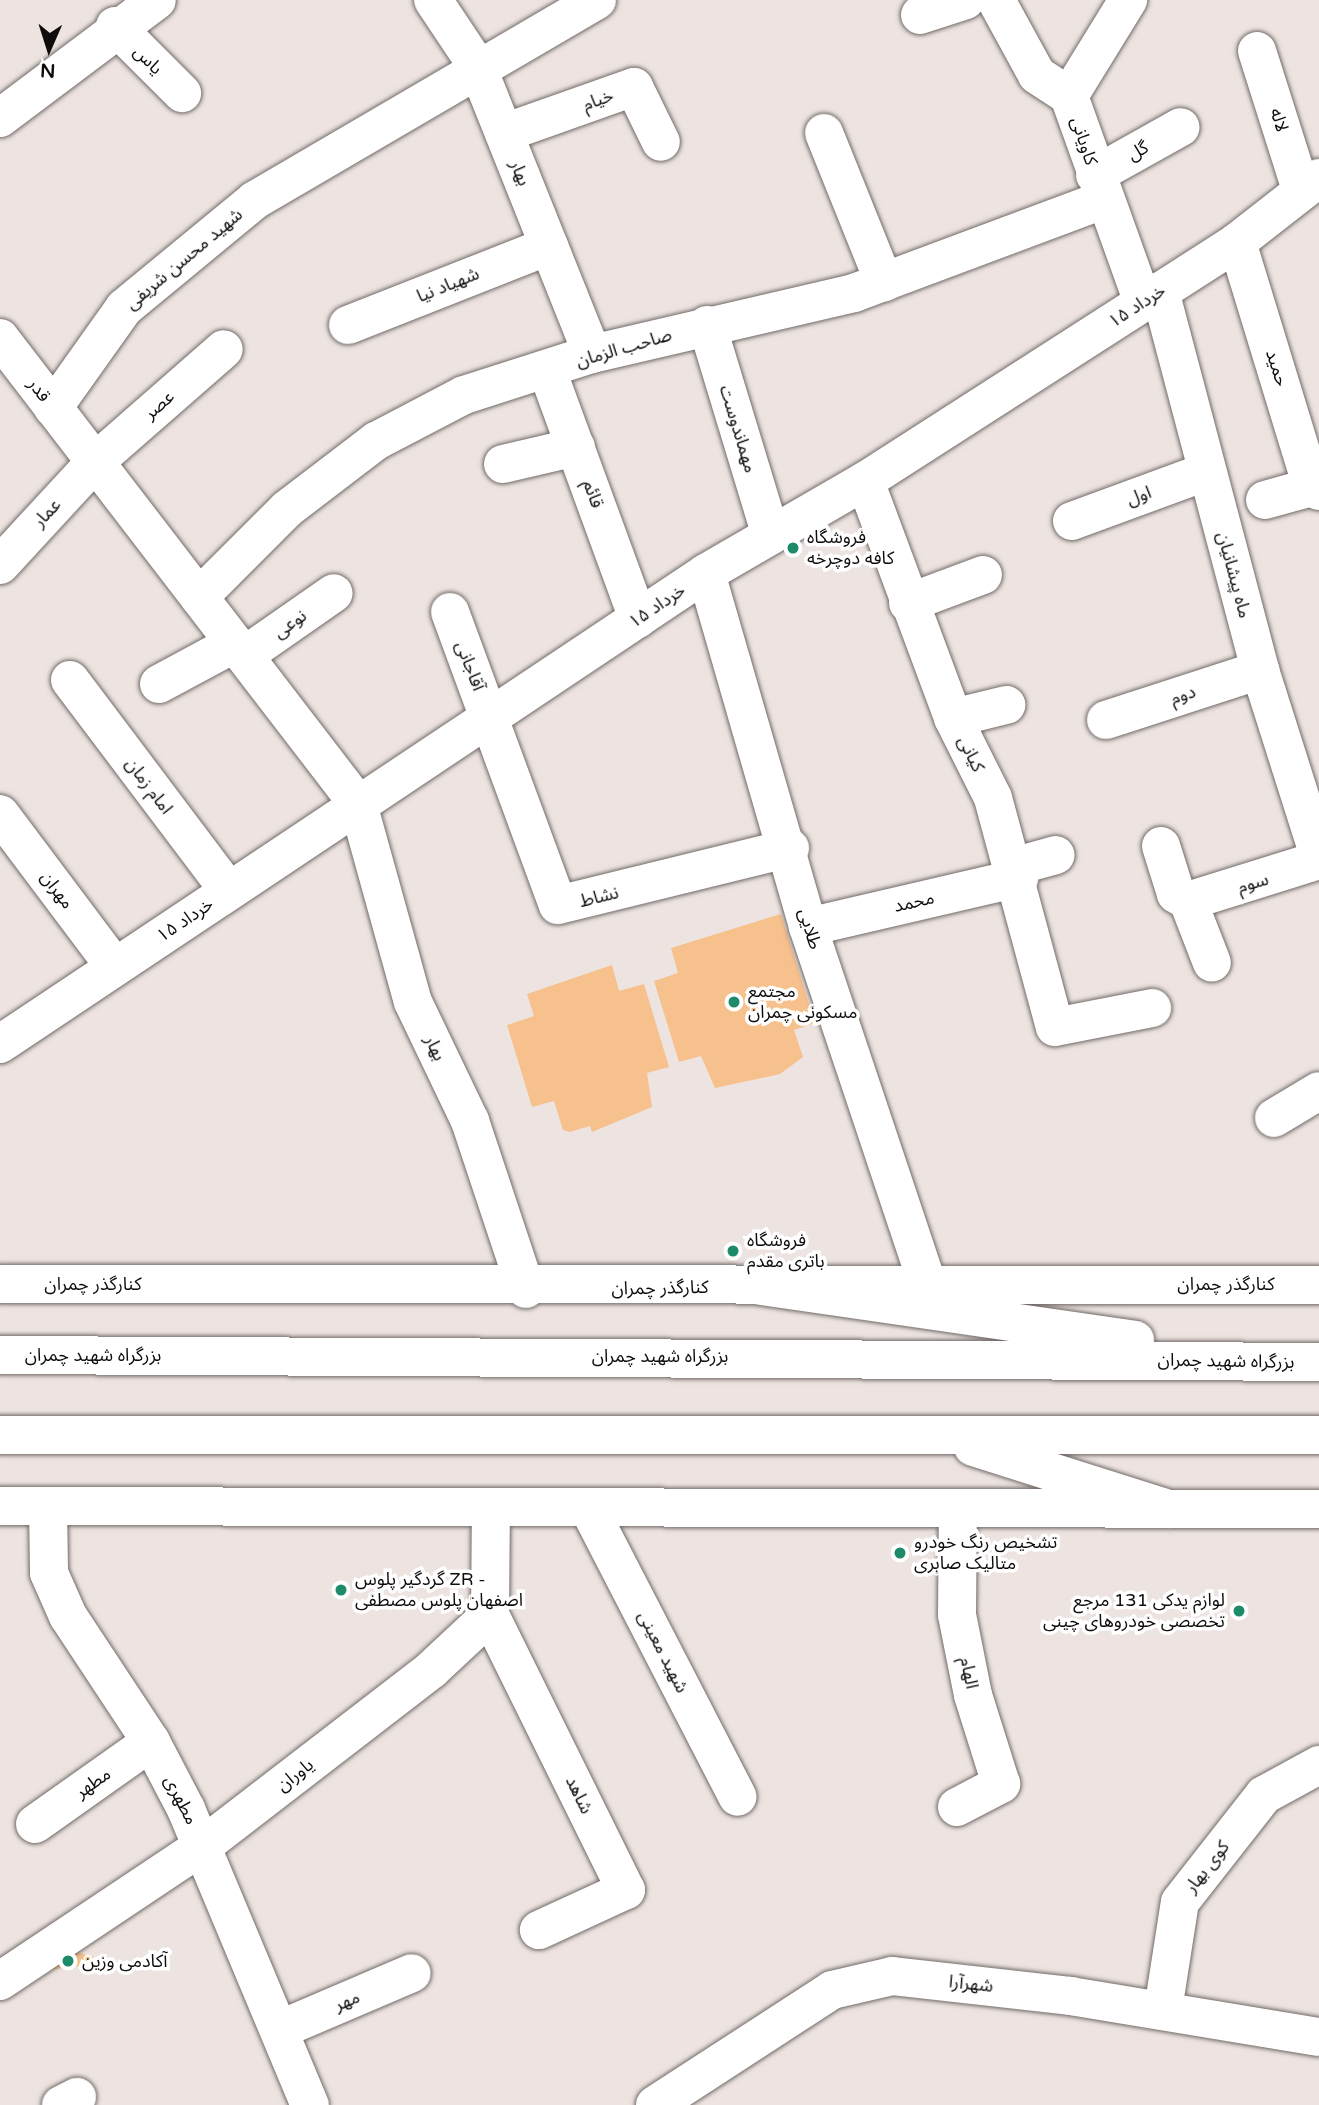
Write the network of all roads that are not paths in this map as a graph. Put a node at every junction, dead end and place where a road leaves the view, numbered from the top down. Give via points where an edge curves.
1 (157, 0) edge
2 (433, 0) edge
3 (597, 0) edge
4 (966, 0) edge
5 (996, 0) edge
6 (1128, 0) edge
7 (920, 15) dead end
8 (115, 26) junction
9 (1257, 51) dead end
10 (477, 66) junction
11 (182, 93) dead end
12 (1069, 96) junction
13 (0, 118) edge
14 (1181, 127) dead end
15 (824, 133) dead end
16 (504, 134) junction
17 (662, 142) dead end
18 (1310, 184) edge
19 (1099, 188) junction
20 (1237, 242) junction
21 (549, 246) junction
22 (884, 282) junction
23 (1152, 297) junction
24 (348, 325) dead end
25 (707, 325) junction
26 (0, 338) edge
27 (224, 349) dead end
28 (592, 354) junction
29 (547, 370) junction
30 (53, 408) junction
31 (1308, 424) edge
32 (576, 447) junction
33 (95, 462) junction
34 (503, 464) dead end
35 (1205, 472) junction
36 (865, 481) junction
37 (1316, 489) edge
38 (1265, 500) dead end
39 (1072, 521) dead end
40 (770, 533) junction
41 (0, 565) edge
42 (706, 573) junction
43 (982, 575) dead end
44 (334, 593) dead end
45 (199, 597) junction
46 (908, 603) junction
47 (450, 612) dead end
48 (638, 619) junction
49 (240, 649) junction
50 (1260, 670) junction
51 (70, 680) dead end
52 (159, 684) dead end
53 (1006, 705) dead end
54 (953, 718) junction
55 (491, 720) junction
56 (1106, 720) dead end
57 (358, 804) junction
58 (0, 814) edge
59 (1161, 846) dead end
60 (790, 848) junction
61 (1056, 855) dead end
62 (1318, 860) edge
63 (1018, 872) junction
64 (229, 891) junction
65 (1188, 901) junction
66 (808, 927) junction
67 (1212, 963) dead end
68 (115, 967) junction
69 (1152, 1007) dead end
70 (0, 1044) edge
71 (1319, 1091) edge
72 (1274, 1118) dead end
73 (927, 1282) junction
74 (0, 1284) edge
75 (1319, 1285) edge
76 (761, 1286) junction
77 (526, 1289) junction
78 (0, 1355) edge
79 (1303, 1362) edge
80 (927, 1434) junction
81 (0, 1435) edge
82 (1319, 1435) edge
83 (0, 1506) edge
84 (48, 1506) junction
85 (588, 1507) junction
86 (958, 1508) junction
87 (491, 1509) junction
88 (1168, 1509) junction
89 (1319, 1509) edge
90 (490, 1615) junction
91 (151, 1742) junction
92 (1319, 1765) edge
93 (738, 1797) dead end
94 (957, 1807) dead end
95 (35, 1824) dead end
96 (204, 1845) junction
97 (540, 1930) dead end
98 (412, 1973) dead end
99 (0, 1981) edge
100 (1163, 2010) junction
101 (281, 2029) junction
102 (1319, 2037) edge
103 (310, 2105) edge
104 (655, 2105) edge

1 - 8 main road
2 - 10 main road, بهار
3 - 10 main road, شهید محسن شریفی
4 - 7 main road
5 - 12 main road, کاویانی via 1037,75
6 - 12 main road
8 - 11 main road, یاس
8 - 13 main road
9 - 18 main road, لاله
10 - 16 main road, بهار
10 - 30 main road, شهید محسن شریفی via 255,200 124,307
12 - 19 main road, کاویانی
14 - 19 main road, گل
15 - 22 main road
16 - 17 main road, خیام via 634,87
16 - 21 main road, بهار
18 - 20 main road, ۱۵ خرداد
19 - 22 main road, صاحب الزمان
19 - 23 main road, کاویانی
20 - 23 main road, ۱۵ خرداد
20 - 31 main road, حمید
21 - 24 main road, شهیاد نیا
21 - 28 main road, بهار
22 - 25 main road, صاحب الزمان
23 - 35 main road, ماه پیشانیان
23 - 36 main road, ۱۵ خرداد
25 - 28 main road, صاحب الزمان
25 - 40 main road, مهماندوست
26 - 30 main road, قدر
27 - 33 main road, عصر
28 - 29 main road, صاحب الزمان
29 - 32 main road, قائم
29 - 45 main road, صاحب الزمان via 464,395 376,441 287,509
30 - 33 main road
31 - 37 main road, حمید
32 - 34 main road
32 - 48 main road, قائم
33 - 41 main road, عمار
33 - 45 main road
35 - 39 main road, اول
35 - 50 main road, ماه پیشانیان
36 - 40 main road, ۱۵ خرداد
36 - 46 main road, کیانی
37 - 38 main road
40 - 42 main road, ۱۵ خرداد
42 - 48 main road, ۱۵ خرداد
42 - 60 main road, طلایی
43 - 46 main road
44 - 49 main road, نوعی
45 - 49 main road
46 - 54 main road, کیانی
47 - 55 main road, آقاجانی
48 - 55 main road, ۱۵ خرداد
49 - 52 main road, نوعی
49 - 57 main road
50 - 56 main road, دوم
50 - 62 main road, ماه پیشانیان
51 - 64 main road, امام زمان
53 - 54 main road
54 - 63 main road, کیانی via 993,798
55 - 57 main road, ۱۵ خرداد
55 - 60 main road, نشاط via 558,905
57 - 64 main road, ۱۵ خرداد
57 - 77 main road, بهار via 409,991 470,1121
58 - 68 main road, مهران
59 - 65 main road via 1176,894
60 - 66 main road, طلایی
61 - 63 main road, محمد
62 - 65 main road, سوم
63 - 66 main road, محمد
63 - 69 main road, کیانی via 1061,1030
64 - 68 main road, ۱۵ خرداد
65 - 67 main road
66 - 73 main road, طلایی
68 - 70 main road, ۱۵ خرداد
71 - 72 main road
73 - 75 main road, کنارگذر چمران
73 - 76 main road, کنارگذر چمران
74 - 77 main road, کنارگذر چمران
76 - 77 main road, کنارگذر چمران
76 - 79 main road
78 - 79 main road, بزرگراه شهید چمران
80 - 81 main road
80 - 82 main road
80 - 88 main road
83 - 84 main road
84 - 87 main road
84 - 91 main road, مطهری via 49,1573 68,1616
85 - 86 main road
85 - 87 main road
85 - 93 main road, شهید معینی
86 - 88 main road
86 - 94 main road, الهام via 957,1615 973,1695 1001,1784
87 - 90 main road
88 - 89 main road
90 - 96 main road, یاوران via 431,1670
90 - 97 main road, شاهد via 626,1890
91 - 95 main road, مطهر
91 - 96 main road, مطهری
92 - 100 main road, کوی بهار via 1264,1795 1180,1902
96 - 99 main road, یاوران
96 - 101 main road, مطهری
98 - 101 main road, مهر
100 - 102 main road, شهرآرا
100 - 104 main road, شهرآرا via 891,1976 832,1990
101 - 103 main road, مطهری

